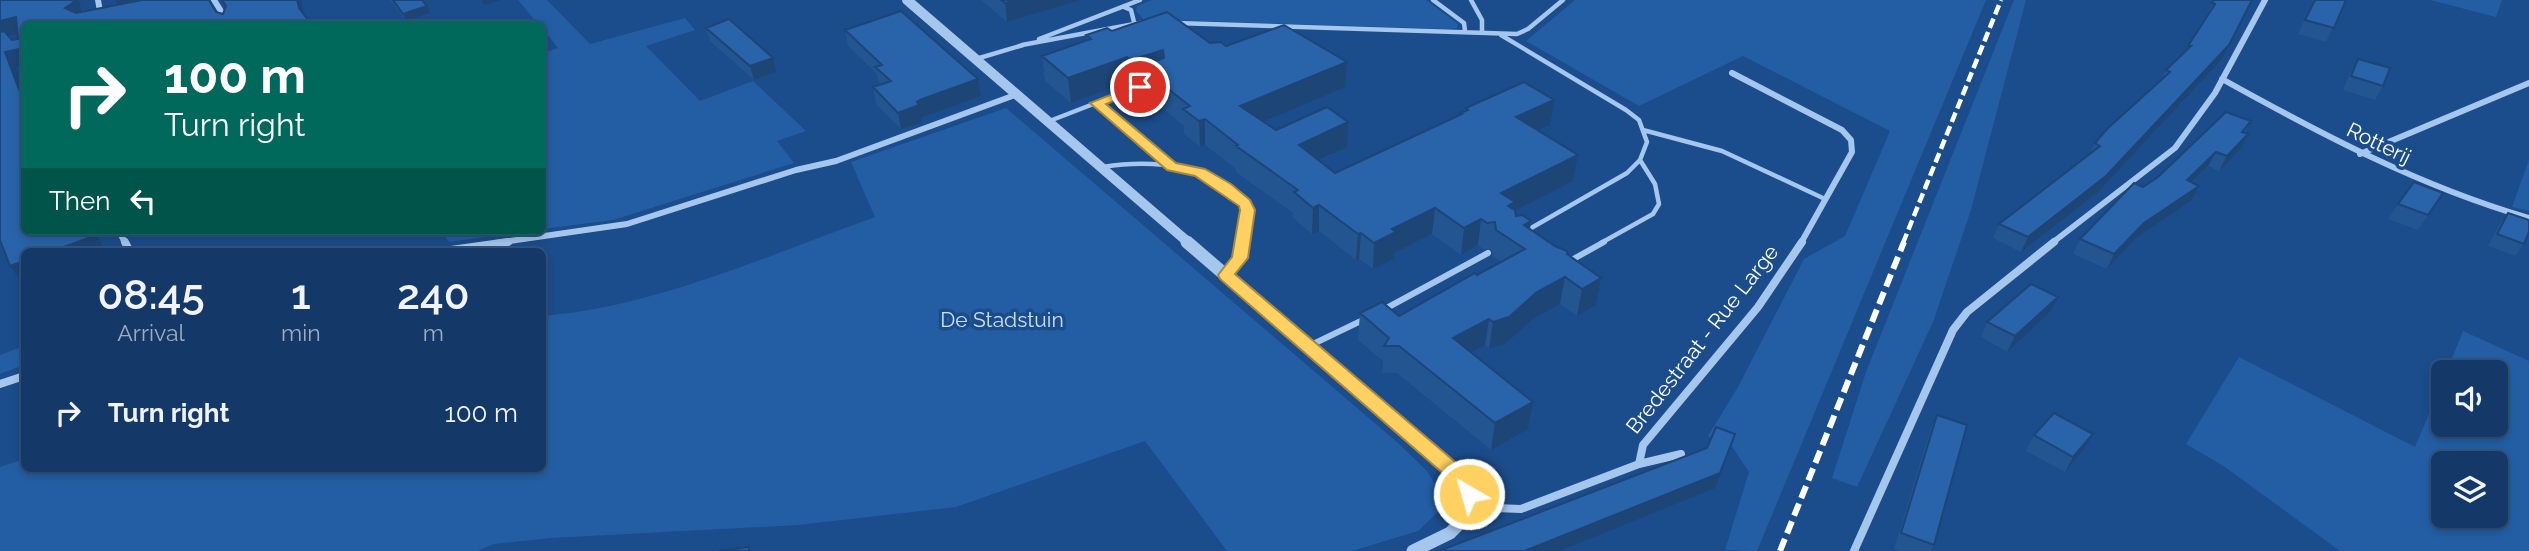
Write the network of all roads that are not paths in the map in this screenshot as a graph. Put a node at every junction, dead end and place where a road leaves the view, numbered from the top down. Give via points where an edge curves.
1 (98, 0) edge
2 (214, 0) edge
3 (907, 0) edge
4 (1140, 0) edge
5 (1433, 0) edge
6 (1471, 0) edge
7 (1563, 0) edge
8 (2265, 0) edge
9 (1123, 6) junction
10 (101, 21) edge
11 (227, 21) edge
12 (1135, 22) junction
13 (1150, 22) edge
14 (1174, 23) edge
15 (1465, 31) junction
16 (1482, 31) junction
17 (1498, 33) junction
18 (1022, 45) junction
19 (976, 60) junction
20 (1732, 73) dead end
21 (2222, 79) junction
22 (1151, 83) edge
23 (2529, 83) edge
24 (1016, 95) junction
25 (1096, 103) junction
26 (1047, 122) junction
27 (1642, 130) junction
28 (2360, 154) junction
29 (1640, 160) junction
30 (1172, 167) junction
31 (1101, 168) junction
32 (1825, 199) junction
33 (2529, 218) edge
34 (1515, 238) edge
35 (464, 248) edge
36 (1488, 253) dead end
37 (1561, 266) edge
38 (1226, 275) junction
39 (1379, 312) edge
40 (1367, 318) edge
41 (1309, 346) junction
42 (21, 377) edge
43 (0, 384) edge
44 (1681, 454) dead end
45 (1639, 464) junction
46 (1469, 507) junction
47 (1450, 533) joint
48 (1413, 551) edge
49 (1854, 551) edge

1 - 10 street
2 - 11 street
3 - 19 street
4 - 9 lane
5 - 15 lane via 1464,23
6 - 16 lane via 1482,20
7 - 17 lane via 1528,29 1517,34
8 - 21 street
9 - 12 lane via 1131,10
9 - 18 lane
12 - 13 lane
12 - 18 lane
14 - 15 lane
15 - 16 lane
16 - 17 lane
17 - 27 lane via 1626,110 1639,120
18 - 19 lane
19 - 24 street
20 - 32 street, Bredestraat - Rue Large via 1818,116 1851,140 1852,152
21 - 28 street, Rotterij
21 - 49 street via 2175,148 1967,312 1953,330
22 - 25 lane
23 - 28 street
24 - 26 street
24 - 35 street via 847,158 627,224
25 - 26 lane
25 - 30 lane
26 - 31 street
27 - 29 lane via 1647,142
27 - 32 lane via 1722,151
28 - 33 street, Rotterij via 2423,183
29 - 34 lane via 1627,173
29 - 37 lane via 1655,184 1659,204 1653,214
30 - 31 lane via 1139,162
30 - 38 lane via 1200,172 1226,187 1248,210 1240,258
31 - 38 street
32 - 45 street, Bredestraat - Rue Large via 1758,307 1643,445
36 - 39 lane
38 - 41 street
40 - 41 lane
41 - 46 street via 1453,471 1469,494
42 - 43 street
44 - 45 street, Bredestraat - Rue Large
45 - 46 street, Bredestraat - Rue Large via 1521,509
46 - 47 street via 1469,514
47 - 48 street

